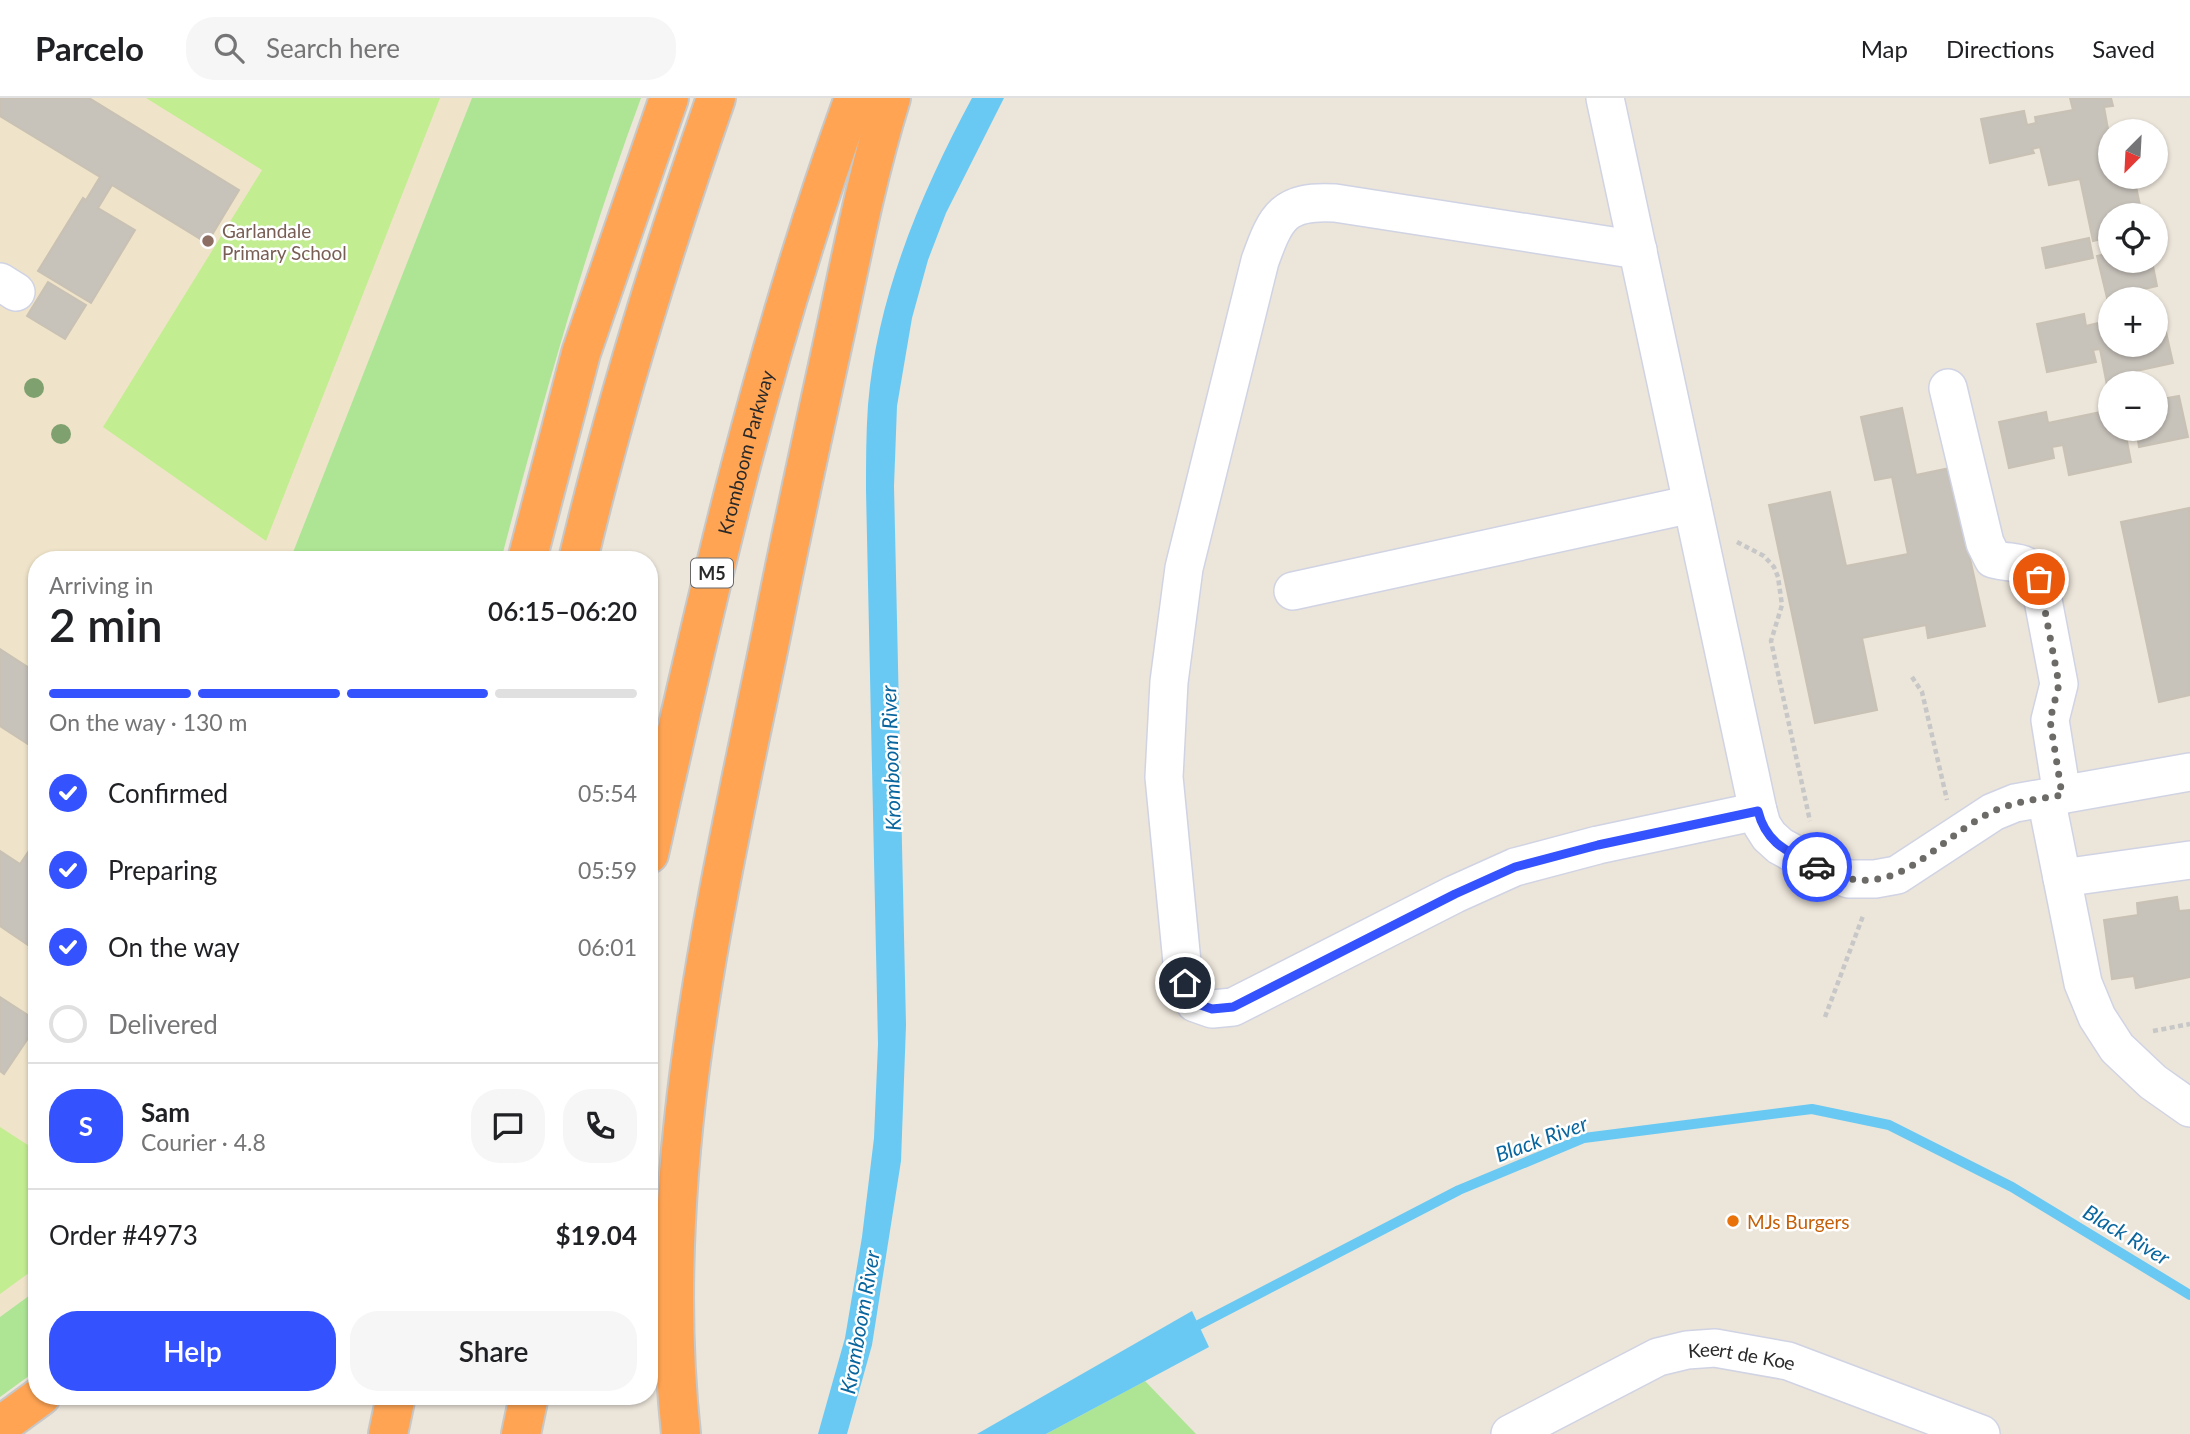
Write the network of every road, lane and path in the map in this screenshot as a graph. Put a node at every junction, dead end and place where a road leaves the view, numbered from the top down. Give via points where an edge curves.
1 (669, 98) edge
2 (716, 98) edge
3 (855, 98) edge
4 (891, 98) edge
5 (1605, 98) edge
6 (1637, 250) junction
7 (1948, 388) dead end
8 (1692, 504) junction
9 (1728, 538) dead end
10 (529, 551) edge
11 (580, 551) edge
12 (1293, 591) dead end
13 (1912, 677) dead end
14 (2190, 772) edge
15 (2054, 797) junction
16 (1758, 811) junction
17 (1951, 813) dead end
18 (658, 814) edge
19 (1811, 828) dead end
20 (2190, 860) edge
21 (2063, 878) junction
22 (1867, 905) dead end
23 (1825, 1017) dead end
24 (2190, 1108) edge
25 (29, 1405) edge
26 (394, 1405) edge
27 (527, 1405) edge
28 (0, 1426) edge
29 (388, 1434) edge
30 (521, 1434) edge
31 (681, 1434) edge
32 (1510, 1434) edge
33 (1981, 1434) edge

1 - 10 highway via 581,353
2 - 11 highway via 635,349
3 - 18 highway, Kromboom Parkway / M5 via 788,295 741,460
4 - 31 highway via 867,184 790,539 708,950 679,1153 673,1312
5 - 6 street
6 - 8 street
6 - 16 street via 1335,203 1293,206 1280,217 1253,288 1184,568 1173,648 1164,777 1185,983 1195,1003 1212,1009 1233,1007 1515,867
7 - 15 street via 1985,543 1993,559 2018,561 2039,579 2059,684 2050,720
8 - 12 street
8 - 16 street
9 - 19 path via 1765,556 1778,577 1782,605 1771,641
13 - 17 path via 1922,692
14 - 15 street
15 - 16 street via 1993,812 1897,875 1875,879 1849,879 1780,846 1762,825
15 - 21 street
20 - 21 street
21 - 24 street via 2083,983 2097,1017 2117,1048
22 - 23 path
25 - 28 highway
26 - 29 highway
27 - 30 highway
32 - 33 street, Keert de Koe via 1658,1357 1714,1348 1788,1361

